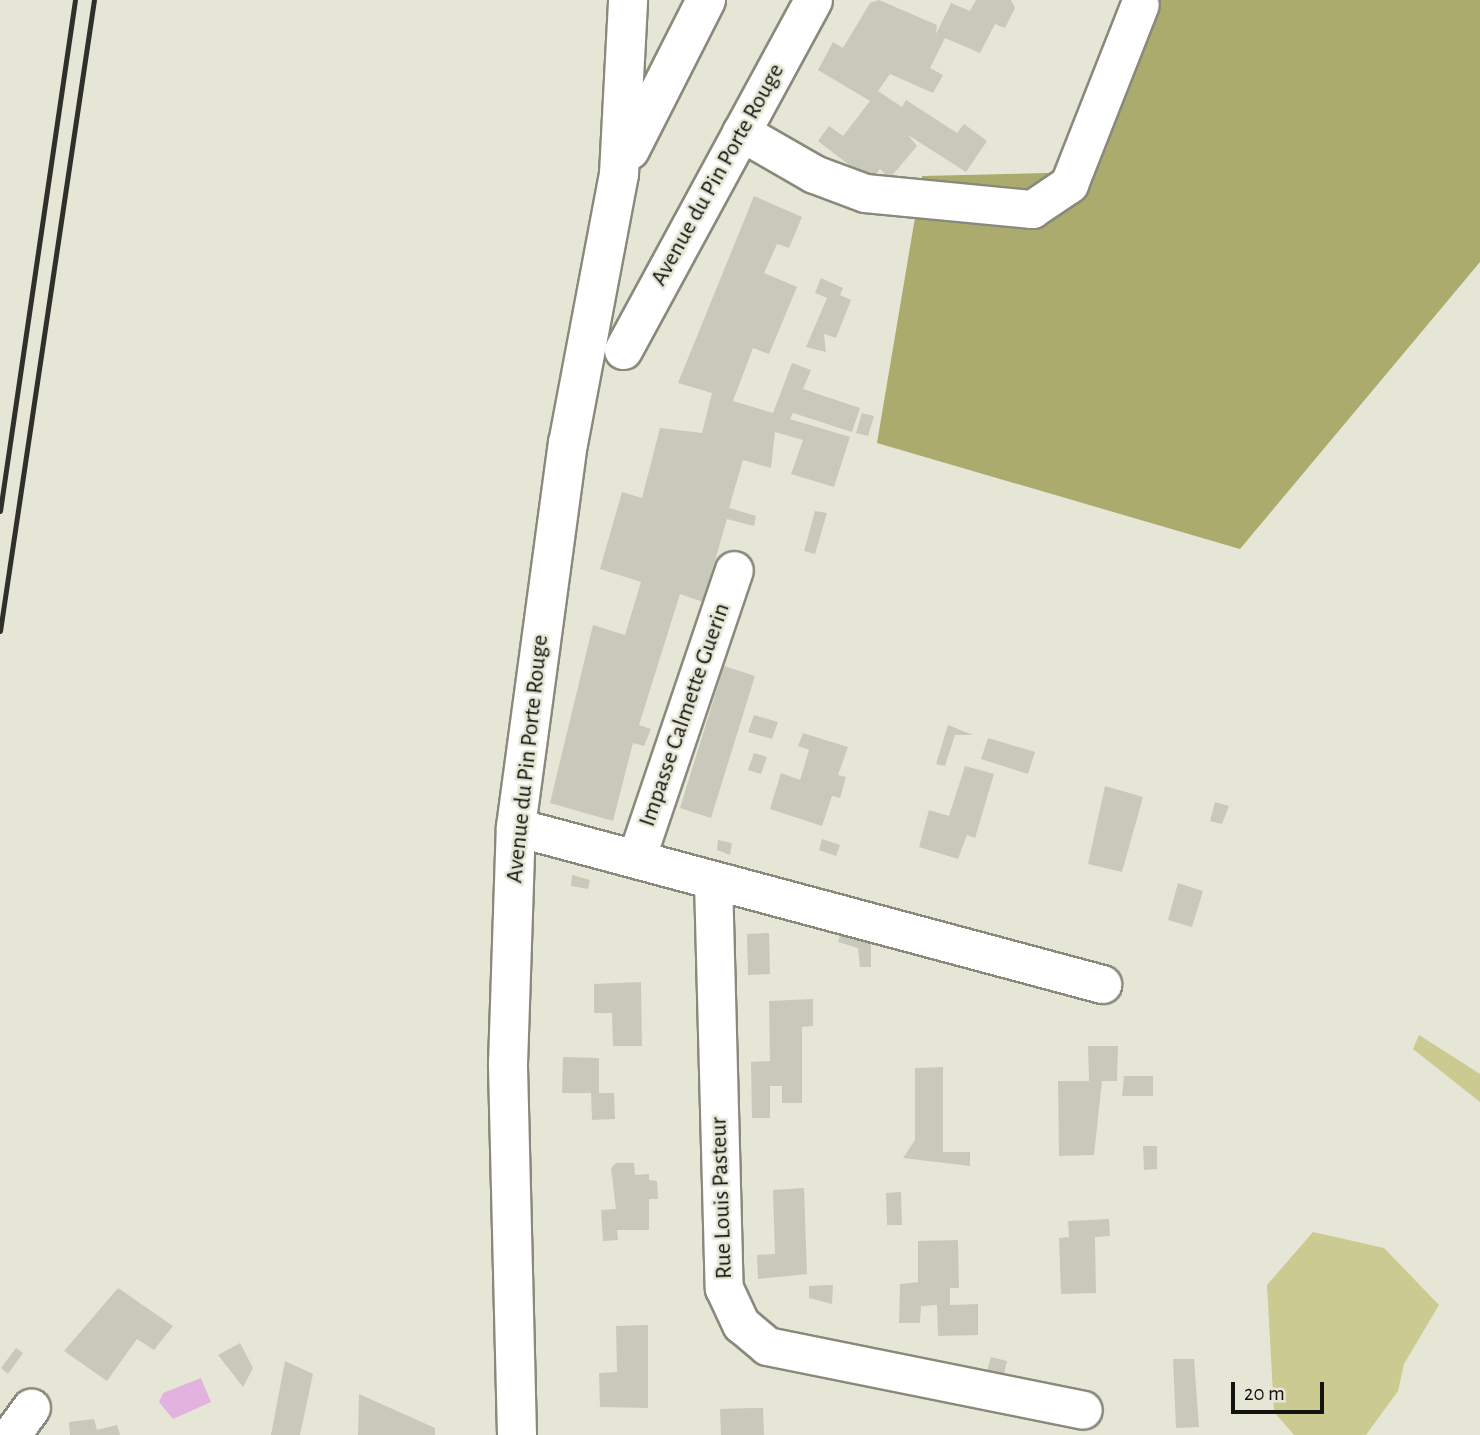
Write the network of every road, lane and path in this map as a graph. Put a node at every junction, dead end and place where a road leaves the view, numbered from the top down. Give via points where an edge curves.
1 (628, 0) edge
2 (706, 0) edge
3 (813, 0) edge
4 (1140, 4) dead end
5 (741, 132) junction
6 (619, 174) junction
7 (623, 350) dead end
8 (734, 570) dead end
9 (516, 827) junction
10 (636, 859) junction
11 (713, 880) junction
12 (1102, 984) dead end
13 (1083, 1410) dead end
14 (517, 1435) edge

1 - 6 main road, Avenue du Pin Porte Rouge
2 - 6 main road, Avenue du Pin Porte Rouge
3 - 5 street, Avenue du Pin Porte Rouge
4 - 5 street via 1069,184 1032,209 865,193 814,174
5 - 7 street, Avenue du Pin Porte Rouge
6 - 9 main road, Avenue du Pin Porte Rouge via 568,444
8 - 10 street, Impasse Calmette Guerin
9 - 10 street
9 - 14 main road, Avenue du Pin Porte Rouge via 508,1064
10 - 11 street
11 - 12 street
11 - 13 street, Rue Louis Pasteur via 724,1288 741,1324 767,1346

